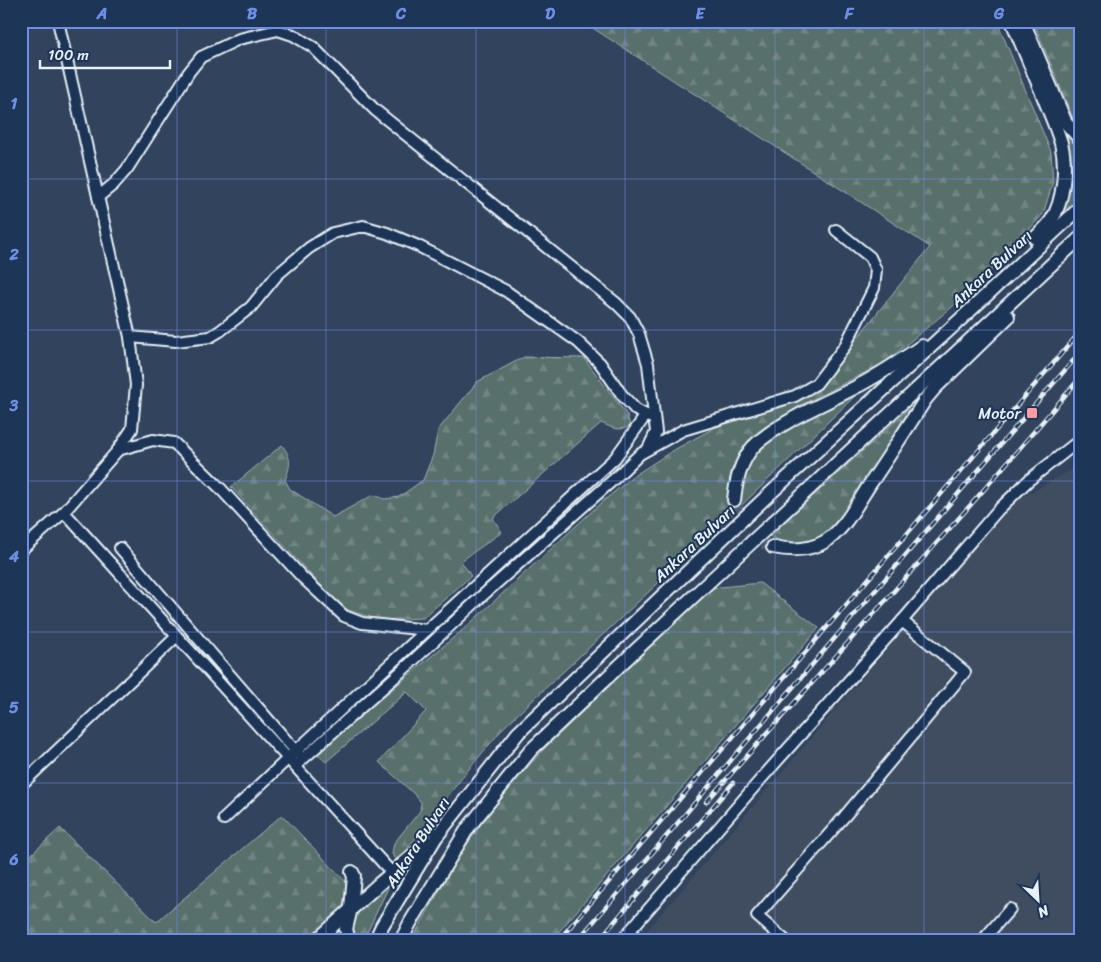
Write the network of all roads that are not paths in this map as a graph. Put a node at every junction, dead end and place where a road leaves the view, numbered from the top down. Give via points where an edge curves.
1 (58, 21) edge
2 (1012, 21) edge
3 (1024, 21) edge
4 (1080, 139) edge
5 (98, 197) junction
6 (1080, 208) edge
7 (836, 230) dead end
8 (1080, 238) edge
9 (1057, 260) junction
10 (962, 318) junction
11 (130, 337) junction
12 (650, 417) junction
13 (1080, 440) edge
14 (648, 449) junction
15 (118, 450) junction
16 (734, 500) tunnel mouth
17 (64, 512) junction
18 (774, 547) tunnel mouth
19 (120, 548) dead end
20 (21, 550) edge
21 (902, 621) junction
22 (427, 630) junction
23 (176, 637) junction
24 (296, 751) junction
25 (295, 761) junction
26 (21, 785) edge
27 (224, 819) dead end
28 (436, 836) junction
29 (352, 872) dead end
30 (392, 873) junction
31 (351, 908) junction
32 (1010, 909) dead end
33 (316, 941) edge
34 (349, 941) edge
35 (375, 941) edge
36 (401, 941) edge
37 (621, 941) edge
38 (786, 941) edge
39 (982, 941) edge

1 - 5 street
2 - 10 main road via 1061,144 1064,165 1061,194 1051,221 978,292
3 - 4 main road via 1066,123
5 - 11 street
5 - 12 street via 127,169 201,57 254,35 278,30 293,35 313,47 375,110 630,317 648,364
6 - 10 main road, Ankara Bulvarı
7 - 14 street via 870,257 876,270 874,288 845,346 816,384 795,396 683,430
8 - 9 main road
9 - 18 main road via 1026,300 930,394 836,533 828,540 802,550
9 - 36 main road via 531,750 468,828
10 - 16 main road via 878,375 765,435 744,459
10 - 28 main road, Ankara Bulvarı via 756,506 518,733
11 - 12 street via 176,341 210,337 250,307 277,275 309,248 333,233 362,226 418,246 506,291 578,342 600,363 636,410
11 - 15 street via 136,385 133,420 132,429
12 - 14 street via 656,432
12 - 22 street via 615,458
13 - 21 street via 1029,480 998,510
14 - 25 street via 404,669
15 - 17 street
15 - 22 street via 153,440 174,443 302,577 344,616 362,623
17 - 20 street
17 - 23 street
19 - 24 street
21 - 37 street
21 - 38 street via 964,672 757,916
22 - 24 street
23 - 25 street
23 - 26 street
24 - 25 street
25 - 27 street
25 - 30 street
28 - 30 main road
28 - 35 main road, Ankara Bulvarı
29 - 31 main road
30 - 31 main road
31 - 33 main road
31 - 34 main road via 346,928
32 - 39 street

